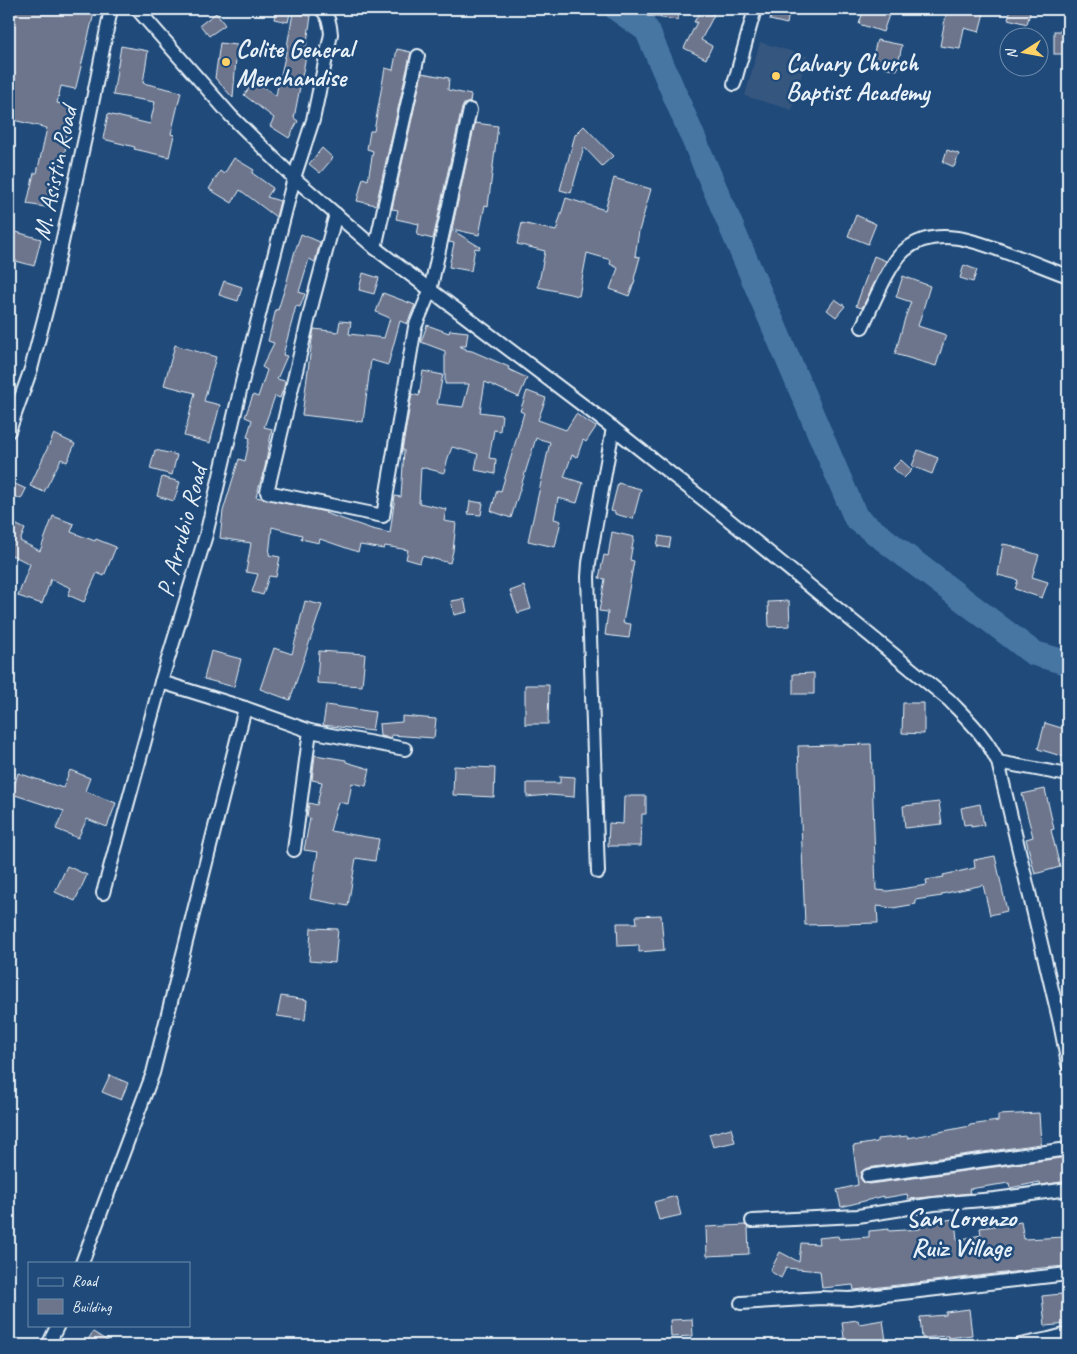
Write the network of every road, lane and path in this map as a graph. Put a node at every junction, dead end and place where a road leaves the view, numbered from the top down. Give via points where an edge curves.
1 (111, 9) edge
2 (137, 9) edge
3 (321, 9) edge
4 (755, 9) edge
5 (418, 56) dead end
6 (734, 84) dead end
7 (470, 110) dead end
8 (294, 178) junction
9 (336, 214) junction
10 (375, 248) junction
11 (1068, 276) edge
12 (430, 291) junction
13 (862, 327) dead end
14 (614, 428) junction
15 (9, 431) edge
16 (161, 682) junction
17 (245, 708) junction
18 (310, 730) junction
19 (405, 749) dead end
20 (998, 762) junction
21 (1068, 776) edge
22 (294, 850) dead end
23 (598, 872) dead end
24 (103, 893) dead end
25 (1068, 1064) edge
26 (1068, 1149) edge
27 (868, 1176) dead end
28 (1068, 1189) edge
29 (752, 1221) dead end
30 (82, 1262) edge
31 (1068, 1274) edge
32 (740, 1303) dead end
33 (58, 1326) edge
34 (1068, 1334) edge
35 (48, 1345) edge
36 (1020, 1345) edge

1 - 15 street, M. Asistin Road via 49,297 31,369
2 - 8 street via 231,116
3 - 8 street, P. Arrubio Road via 328,17 331,34 313,120
4 - 6 street
5 - 10 street
7 - 12 street
8 - 9 street
8 - 16 street, P. Arrubio Road via 206,535
9 - 10 street
9 - 12 street via 267,492 383,516 412,342
10 - 12 street
11 - 13 street via 965,239 927,239 904,250 893,264
12 - 14 street
14 - 20 street via 949,700 980,732
14 - 23 street via 588,577
16 - 17 street
16 - 24 street, P. Arrubio Road
17 - 18 street
17 - 30 street via 153,1073
18 - 19 street
18 - 22 street
20 - 21 street
20 - 25 street
26 - 27 street
28 - 29 street via 858,1216
31 - 32 street via 850,1299
33 - 35 street
34 - 36 street

